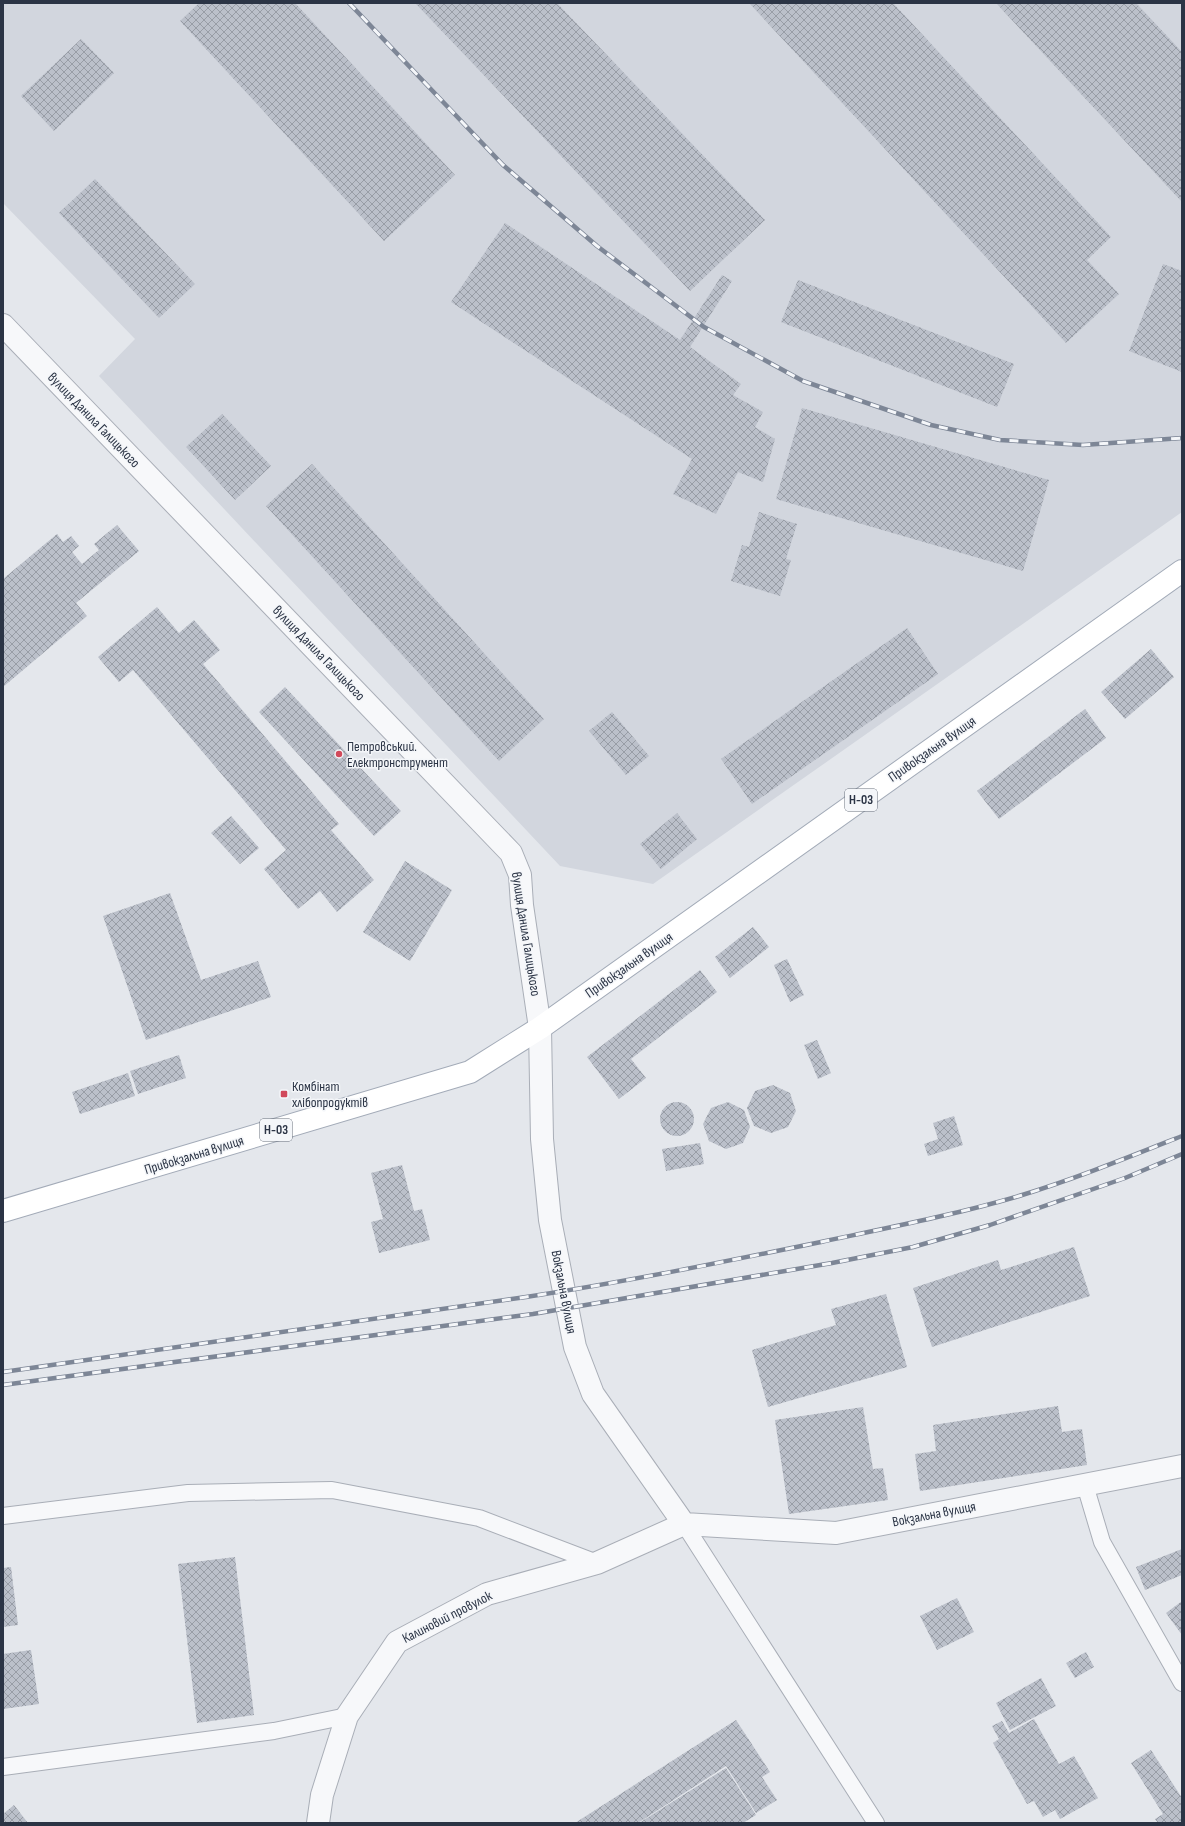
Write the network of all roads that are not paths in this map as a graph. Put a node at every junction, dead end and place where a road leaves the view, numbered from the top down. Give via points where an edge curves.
1 (3, 325) edge
2 (1182, 571) edge
3 (540, 1028) junction
4 (3, 1212) edge
5 (1182, 1466) edge
6 (1085, 1485) junction
7 (3, 1516) edge
8 (684, 1524) junction
9 (596, 1563) junction
10 (1182, 1684) edge
11 (347, 1716) junction
12 (3, 1767) edge
13 (318, 1823) edge
14 (876, 1823) edge

1 - 3 street, вулиця Данила Галицького via 511,853 520,875
2 - 3 main road, Привокзальна вулиця / Н-03
3 - 4 main road, Привокзальна вулиця / Н-03 via 470,1072
3 - 8 street, Вокзальна вулиця via 542,1139 550,1220 575,1347 593,1394
5 - 6 street, Вокзальна вулиця
6 - 8 street, Вокзальна вулиця via 836,1534
6 - 10 lane via 1102,1542
7 - 9 lane via 188,1493 332,1490 479,1518
8 - 9 street, Калиновий провулок
8 - 14 lane, Вокзальна вулиця
9 - 11 street, Калиновий провулок via 487,1594 398,1642
11 - 12 lane via 274,1731
11 - 13 street, Калиновий провулок via 322,1795

